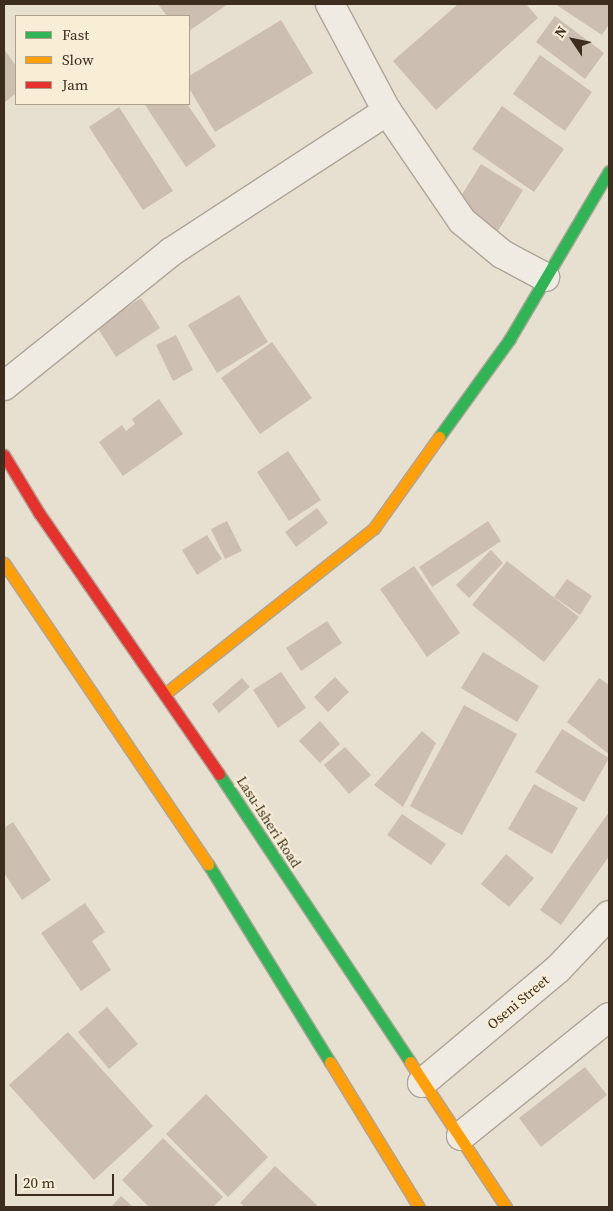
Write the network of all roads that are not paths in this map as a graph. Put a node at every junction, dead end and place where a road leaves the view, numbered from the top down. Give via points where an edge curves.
1 (330, 4) edge
2 (387, 111) junction
3 (609, 170) edge
4 (545, 277) junction
5 (4, 386) edge
6 (4, 455) edge
7 (4, 563) edge
8 (166, 693) junction
9 (609, 915) edge
10 (609, 1017) edge
11 (422, 1083) junction
12 (462, 1136) junction
13 (419, 1207) edge
14 (506, 1207) edge

1 - 2 street
2 - 4 street via 462,221 502,254
2 - 5 street via 171,252
3 - 4 main road
4 - 8 main road via 509,340 374,528
6 - 8 main road, Lasu-Isheri Road via 39,513
7 - 13 main road via 208,864
8 - 11 main road, Lasu-Isheri Road
9 - 11 street, Oseni Street via 558,968
10 - 12 street
11 - 12 main road, Lasu-Isheri Road
12 - 14 main road, Lasu-Isheri Road

